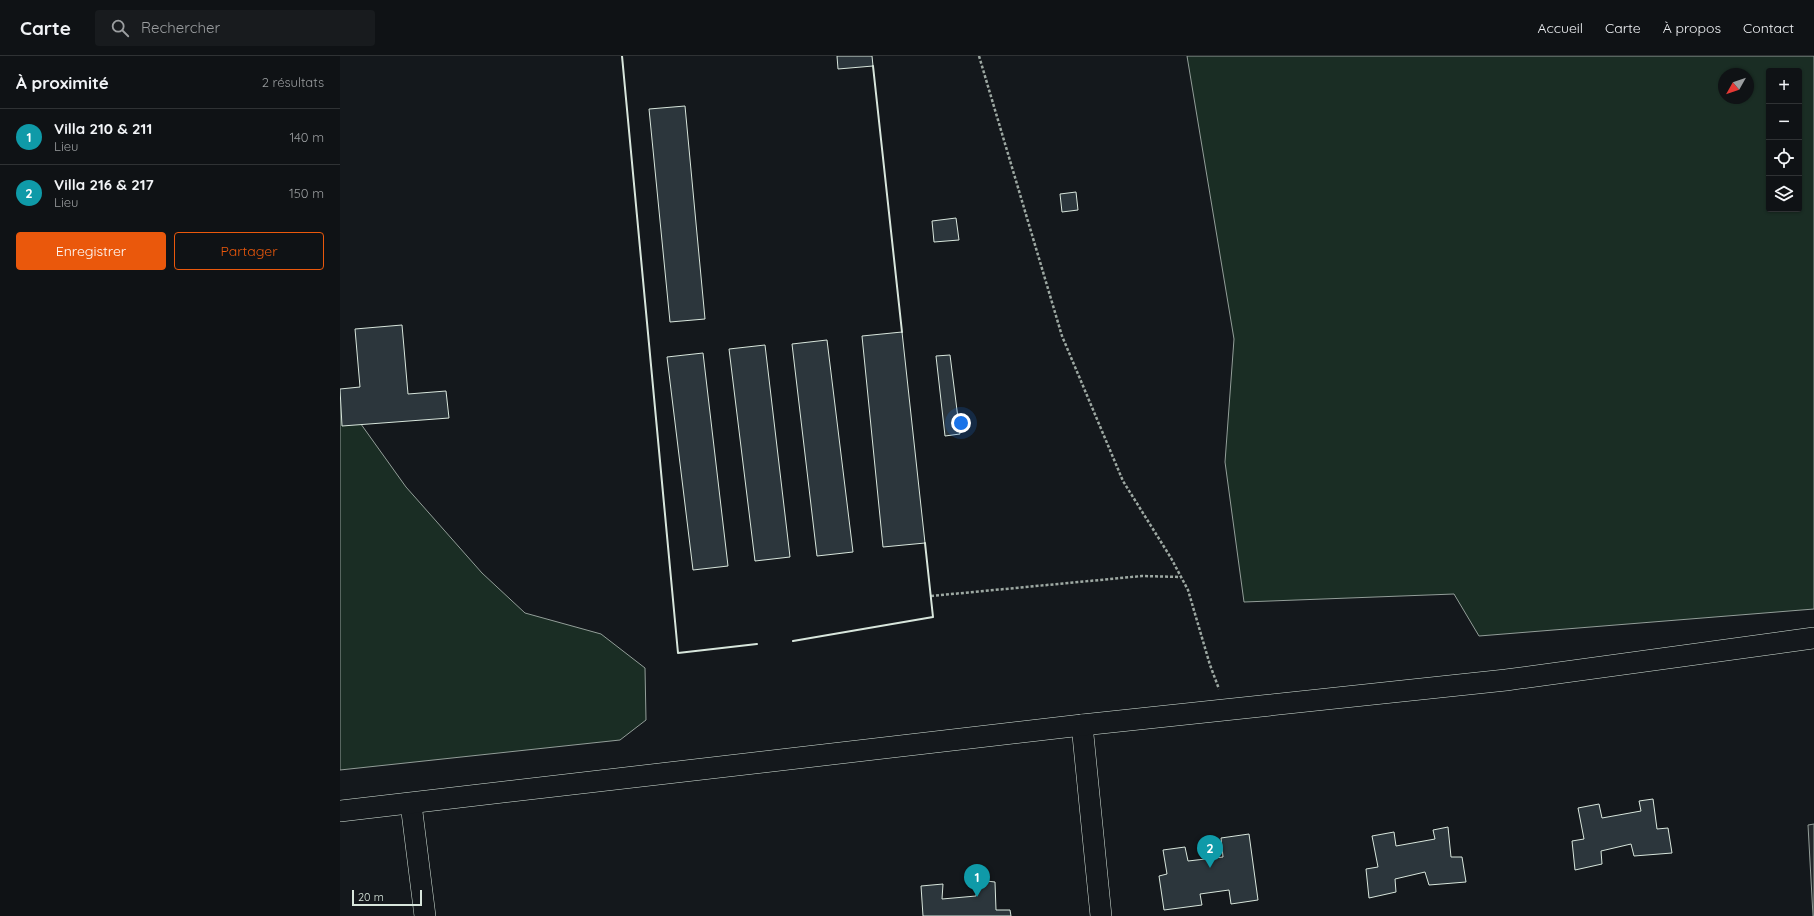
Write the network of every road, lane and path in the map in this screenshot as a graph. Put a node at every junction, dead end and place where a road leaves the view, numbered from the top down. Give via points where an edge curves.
1 (979, 56) edge
2 (1182, 577) junction
3 (930, 596) dead end
4 (1814, 638) edge
5 (1227, 710) junction
6 (1082, 725) junction
7 (410, 804) junction
8 (340, 811) edge
9 (425, 916) edge
10 (1101, 916) edge

1 - 2 path via 1062,336 1123,481
2 - 3 path via 1142,576
2 - 5 path
4 - 5 street via 1506,680
5 - 6 street
6 - 7 street
6 - 10 street
7 - 8 street
7 - 9 street

